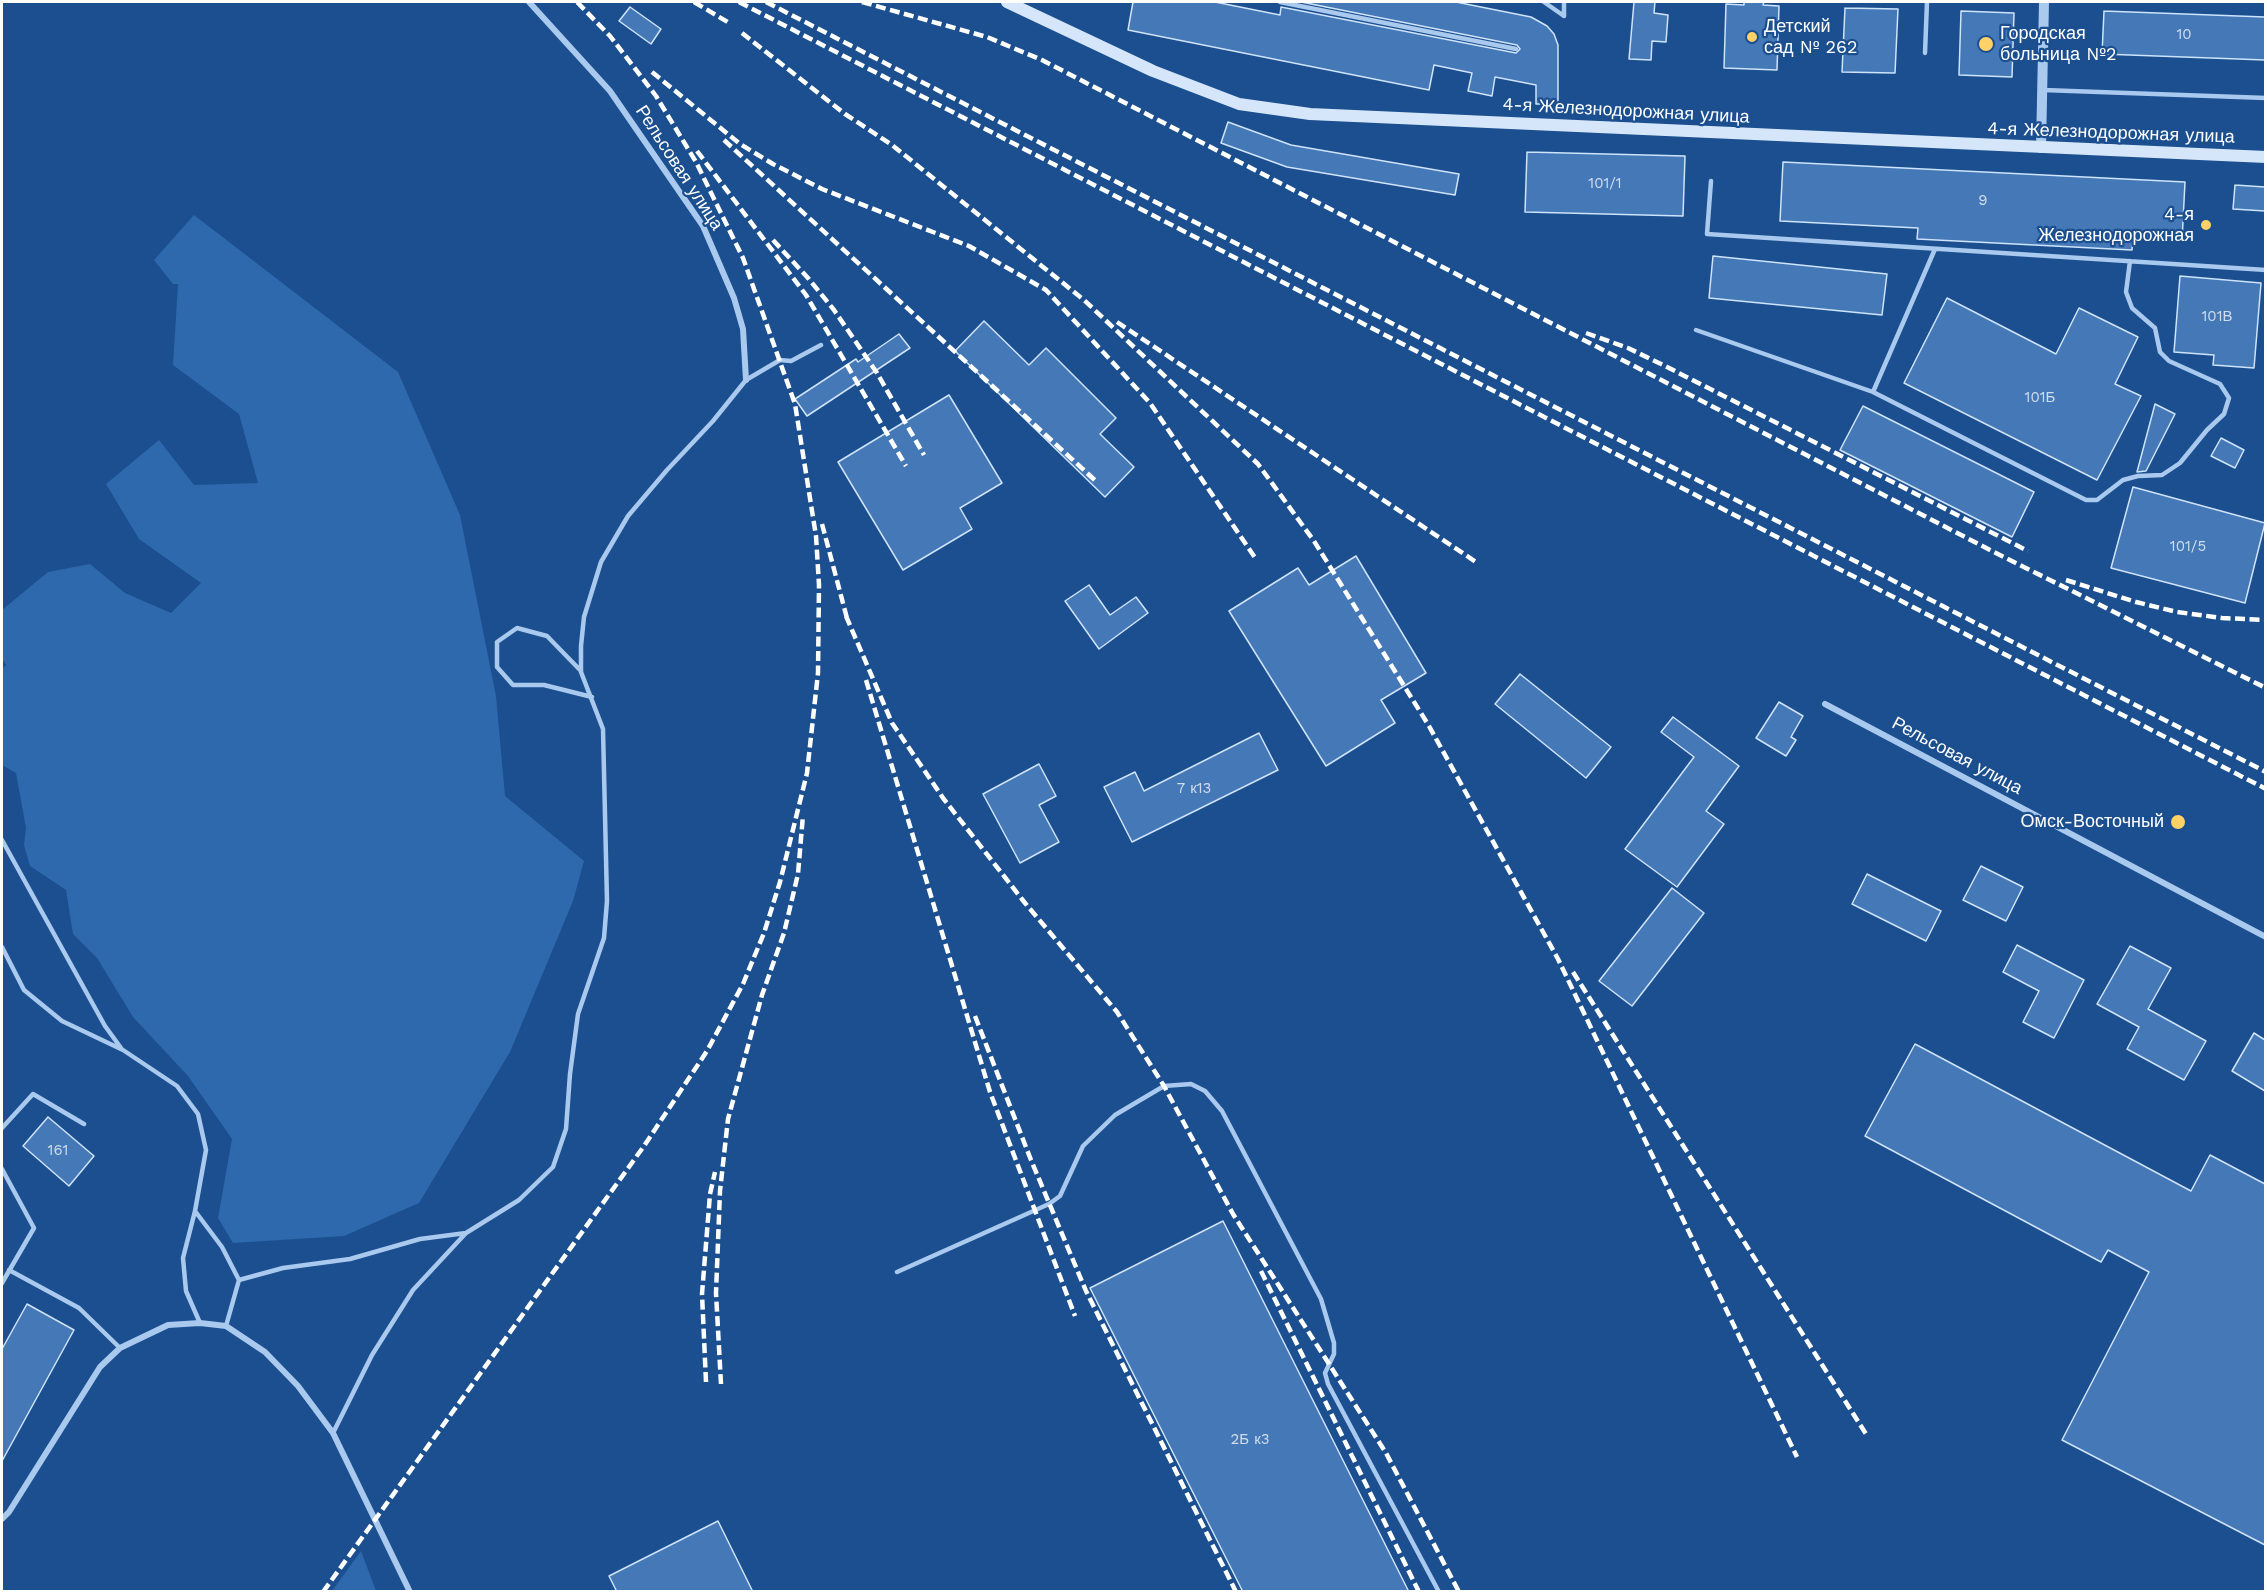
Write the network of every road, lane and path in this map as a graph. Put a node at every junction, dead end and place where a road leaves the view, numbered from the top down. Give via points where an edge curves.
1 (529, 2) edge
2 (1007, 2) edge
3 (1280, 2) edge
4 (1544, 2) edge
5 (1564, 2) edge
6 (1926, 2) edge
7 (2044, 2) edge
8 (1516, 49) dead end
9 (1925, 52) dead end
10 (2043, 90) junction
11 (2265, 98) edge
12 (2041, 148) junction
13 (2265, 157) edge
14 (1711, 181) dead end
15 (1935, 249) junction
16 (2130, 261) junction
17 (2265, 270) edge
18 (1696, 330) dead end
19 (820, 345) dead end
20 (746, 380) junction
21 (1873, 392) junction
22 (581, 672) junction
23 (592, 697) junction
24 (1825, 704) dead end
25 (2, 840) edge
26 (2265, 937) edge
27 (2, 947) edge
28 (123, 1050) junction
29 (84, 1124) dead end
30 (2, 1128) edge
31 (2, 1169) edge
32 (195, 1211) junction
33 (466, 1233) junction
34 (9, 1270) junction
35 (897, 1272) dead end
36 (239, 1280) junction
37 (2, 1283) edge
38 (200, 1323) junction
39 (226, 1326) junction
40 (120, 1348) junction
41 (333, 1433) junction
42 (2, 1519) edge
43 (410, 1592) edge
44 (1439, 1592) edge

1 - 20 street, Рельсовая улица via 610,91 703,226 743,329
2 - 12 main road, 4-я Железнодорожная улица via 1153,71 1239,104 1310,114
3 - 8 lane
4 - 5 lane via 1564,16
6 - 9 lane
7 - 10 street
10 - 11 lane
10 - 12 street
12 - 13 main road, 4-я Железнодорожная улица
14 - 15 lane via 1707,234
15 - 16 lane
15 - 21 lane
16 - 17 lane
16 - 21 lane via 2126,292 2132,308 2155,328 2160,352 2169,361 2220,384 2229,398 2224,414 2180,464 2162,475 2123,480 2097,500 2086,500
18 - 21 lane
19 - 20 lane via 791,361 780,360
20 - 22 lane via 628,516 601,562 584,617
22 - 23 lane
22 - 23 lane via 547,636 517,628 497,642 497,667 513,685 544,685
23 - 33 lane via 603,729 607,901 604,938 578,1014 566,1129 553,1167 519,1200
24 - 26 street, Рельсовая улица
25 - 28 lane via 105,1026
27 - 28 lane via 24,990 62,1021
28 - 32 lane via 177,1086 198,1114 206,1150
29 - 30 lane via 33,1094
31 - 34 lane via 34,1228
32 - 36 lane via 222,1247
32 - 38 lane via 183,1258 186,1291
33 - 36 lane via 420,1239 350,1259 283,1268
33 - 41 lane via 413,1290 372,1355
34 - 37 lane
34 - 40 lane via 79,1308
35 - 44 lane via 1060,1196 1083,1146 1115,1115 1164,1086 1191,1084 1205,1091 1222,1111 1321,1299 1334,1343 1334,1354 1325,1373 1328,1384
36 - 39 lane
38 - 39 street
38 - 40 street via 168,1324
39 - 41 street via 265,1352 298,1386
40 - 42 street via 100,1367
41 - 43 street

